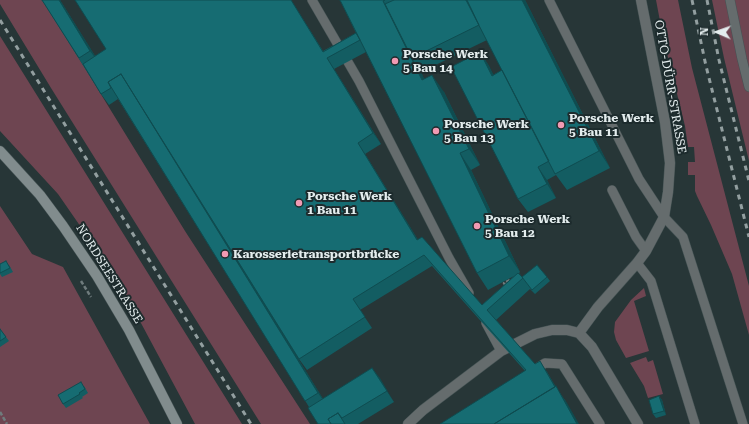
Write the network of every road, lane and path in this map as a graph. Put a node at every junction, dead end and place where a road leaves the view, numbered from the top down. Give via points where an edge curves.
1 (312, 0) edge
2 (549, 0) edge
3 (641, 0) edge
4 (730, 0) edge
5 (749, 86) edge
6 (0, 151) edge
7 (612, 190) dead end
8 (664, 217) junction
9 (646, 251) junction
10 (637, 263) junction
11 (516, 277) edge
12 (80, 279) dead end
13 (503, 282) dead end
14 (512, 283) edge
15 (505, 286) edge
16 (92, 299) dead end
17 (475, 304) edge
18 (483, 317) edge
19 (579, 333) junction
20 (501, 350) junction
21 (526, 375) edge
22 (0, 412) edge
23 (7, 424) edge
24 (177, 424) edge
25 (408, 424) edge
26 (600, 424) edge
27 (638, 424) edge
28 (695, 424) edge
29 (743, 424) edge

1 - 17 lane via 359,81
2 - 8 lane via 639,179
3 - 8 street, OTTO-DÜRR-STRASSE via 665,122 670,163
4 - 5 lane
6 - 24 main road, NORDSEESTRASSE via 40,195 97,276
7 - 9 lane
8 - 9 street, OTTO-DÜRR-STRASSE
8 - 29 lane via 683,238
9 - 10 street, OTTO-DÜRR-STRASSE
10 - 19 street, OTTO-DÜRR-STRASSE
10 - 28 lane via 651,281
11 - 14 path via 504,283 505,286
12 - 16 path
13 - 15 path
18 - 20 lane
19 - 20 street via 552,330 535,334
19 - 27 street via 592,347
20 - 25 street
21 - 26 lane via 545,363 562,364
22 - 23 path

